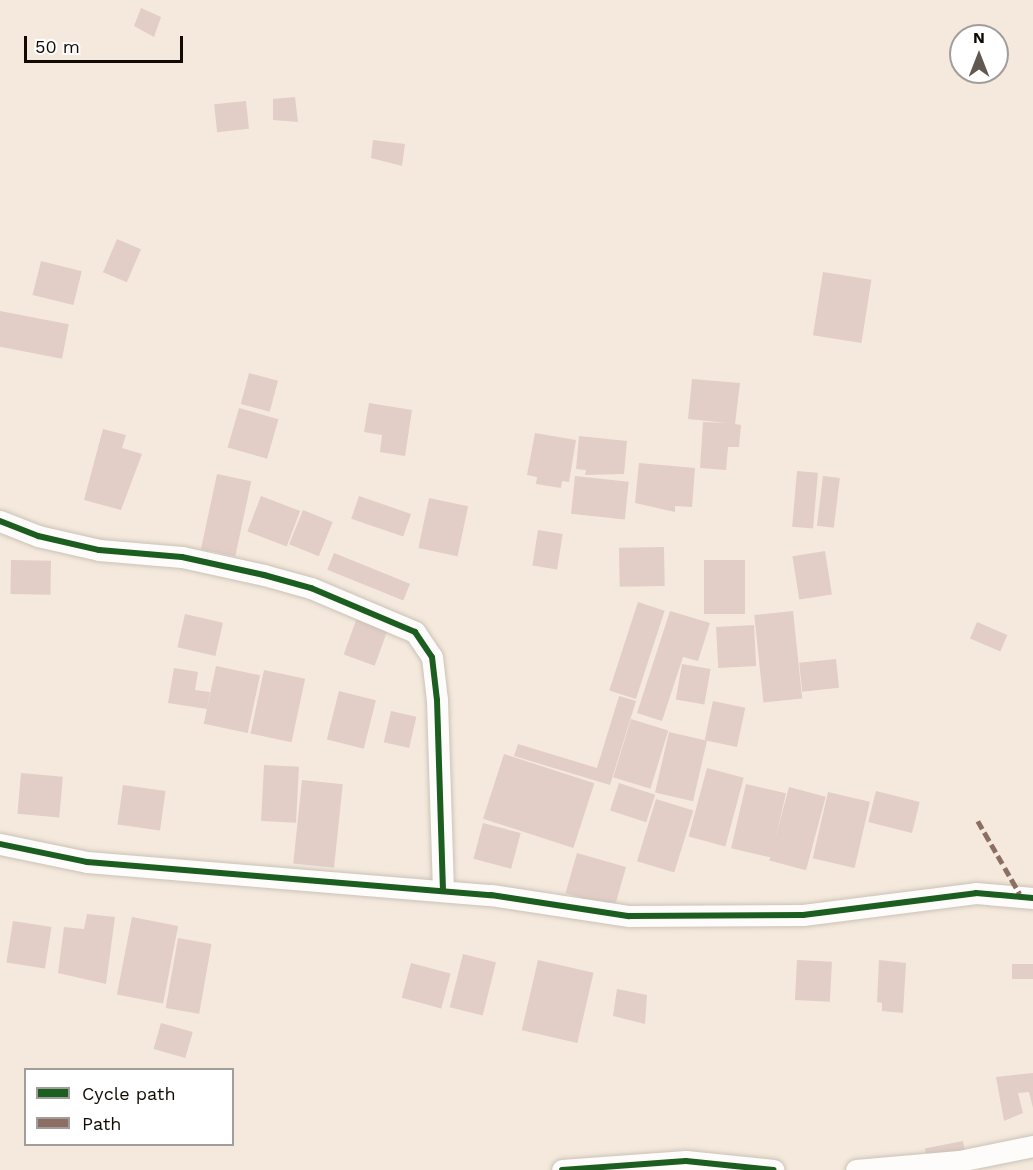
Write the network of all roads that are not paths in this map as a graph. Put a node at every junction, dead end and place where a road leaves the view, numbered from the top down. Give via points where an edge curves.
1 (0, 521) edge
2 (0, 844) edge
3 (443, 890) junction
4 (1033, 898) edge
5 (1033, 1146) edge
6 (562, 1170) edge
7 (774, 1170) edge
8 (856, 1170) edge

1 - 3 street via 38,536 99,550 182,557 264,575 311,588 415,633 432,657
2 - 3 street via 87,862
3 - 4 street via 629,916 732,918 803,915 976,893
5 - 8 street via 959,1161
6 - 7 street via 686,1161

